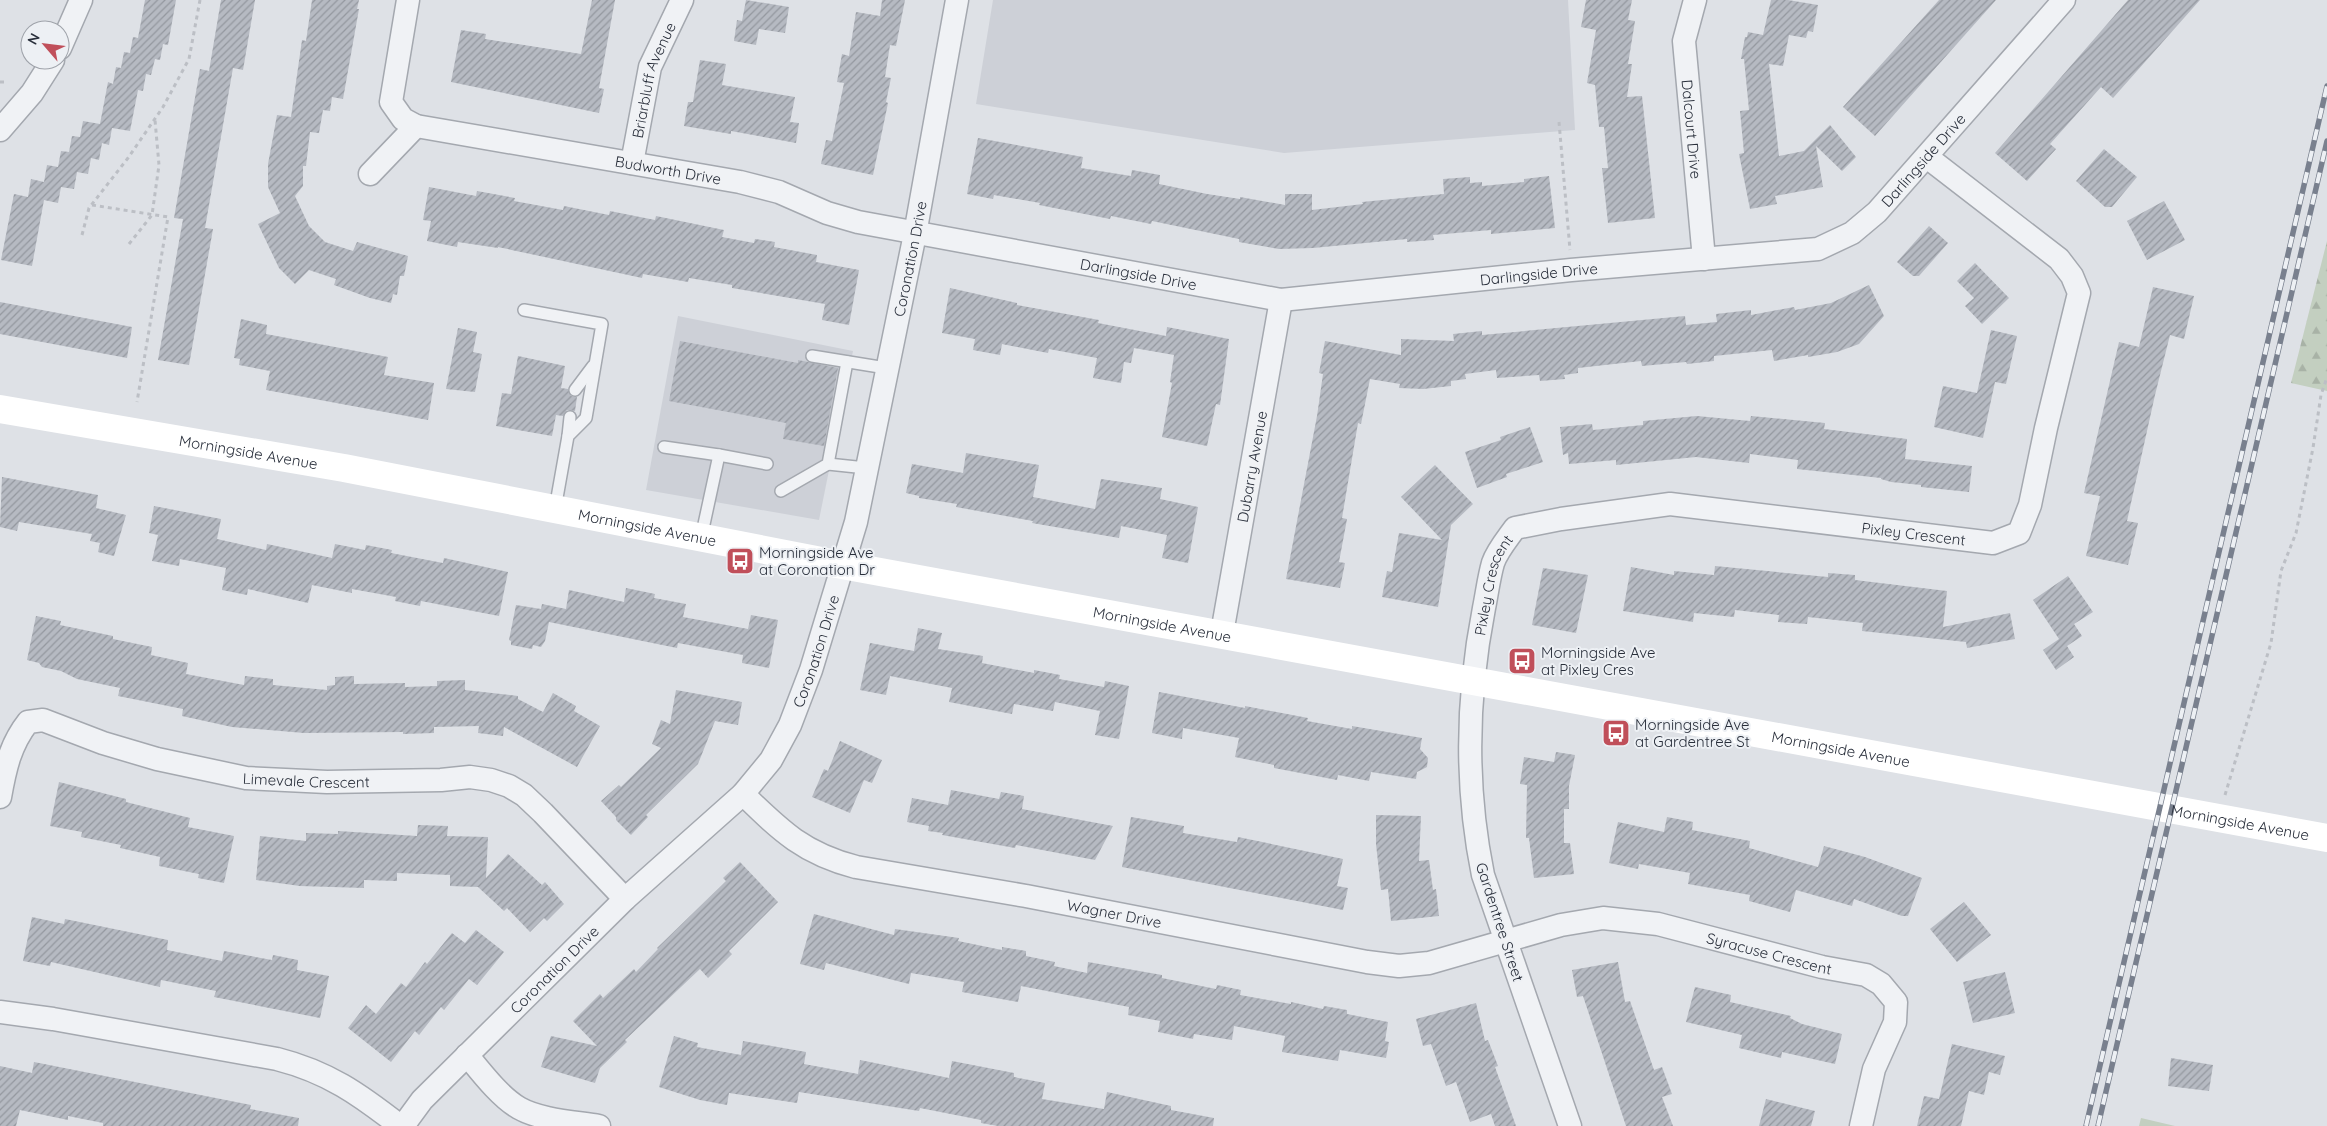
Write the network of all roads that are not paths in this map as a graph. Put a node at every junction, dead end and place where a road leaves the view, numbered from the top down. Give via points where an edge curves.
1 (81, 0) edge
2 (408, 0) edge
3 (682, 0) edge
4 (957, 0) edge
5 (1695, 0) edge
6 (2064, 0) edge
7 (70, 25) edge
8 (47, 70) edge
9 (416, 126) junction
10 (0, 130) edge
11 (1927, 157) junction
12 (632, 163) junction
13 (370, 174) dead end
14 (915, 234) junction
15 (1704, 259) junction
16 (1281, 300) junction
17 (524, 310) dead end
18 (812, 356) dead end
19 (847, 362) junction
20 (595, 363) junction
21 (886, 368) junction
22 (575, 390) dead end
23 (0, 409) edge
24 (570, 417) dead end
25 (568, 436) junction
26 (664, 447) dead end
27 (718, 455) junction
28 (767, 464) dead end
29 (828, 464) junction
30 (866, 468) junction
31 (781, 491) dead end
32 (556, 509) junction
33 (701, 538) junction
34 (842, 565) junction
35 (1222, 633) junction
36 (1474, 681) junction
37 (743, 794) junction
38 (0, 797) edge
39 (2327, 838) edge
40 (625, 899) junction
41 (1505, 940) junction
42 (0, 1012) edge
43 (466, 1055) junction
44 (402, 1126) edge
45 (599, 1126) edge
46 (1570, 1126) edge
47 (1861, 1126) edge

1 - 7 street
2 - 9 street, Budworth Drive via 391,102 403,119
3 - 12 street, Briarbluff Avenue via 650,67
4 - 14 street, Coronation Drive
5 - 15 street, Dalcourt Drive via 1684,41
6 - 11 street, Darlingside Drive
8 - 10 street via 32,93
9 - 12 street, Budworth Drive
9 - 13 street
11 - 15 street, Darlingside Drive via 1877,212 1852,232 1818,249
11 - 36 street, Pixley Crescent via 2059,259 2072,276 2079,293 2030,505 2019,533 1993,543 1670,504 1516,528 1493,561 1478,639
12 - 14 street, Budworth Drive via 780,192 827,213
14 - 16 street, Darlingside Drive
14 - 21 street, Coronation Drive
15 - 16 street, Darlingside Drive
16 - 35 street, Dubarry Avenue
17 - 20 lane via 602,324
18 - 19 lane
19 - 21 lane
19 - 29 lane
20 - 22 lane
20 - 25 lane via 586,418
21 - 30 street, Coronation Drive
23 - 32 main road, Morningside Avenue via 344,468
24 - 25 lane
25 - 32 lane
26 - 27 lane
27 - 28 lane
27 - 33 lane
29 - 30 lane
29 - 31 lane
30 - 34 street, Coronation Drive via 856,522
32 - 33 main road, Morningside Avenue
33 - 34 main road, Morningside Avenue
34 - 35 main road, Morningside Avenue
34 - 37 street, Coronation Drive via 811,670 790,725 771,760
35 - 36 main road, Morningside Avenue
36 - 39 main road, Morningside Avenue
36 - 41 street, Gardentree Street via 1469,773 1478,851
37 - 40 street, Coronation Drive
37 - 41 street, Wagner Drive via 793,840 832,861 856,867 1399,966 1429,962
38 - 40 street, Limevale Crescent via 17,736 28,722 43,720 157,759 246,778 328,782 470,777 491,780 524,795
40 - 43 street, Coronation Drive
41 - 46 street, Gardentree Street
41 - 47 street, Syracuse Crescent via 1603,918 1626,920 1658,924 1822,967 1866,975 1881,984 1896,1002 1895,1022 1874,1068
42 - 44 street via 53,1018 301,1065 340,1084
43 - 44 street, Coronation Drive via 422,1100
43 - 45 street via 519,1108 549,1118

